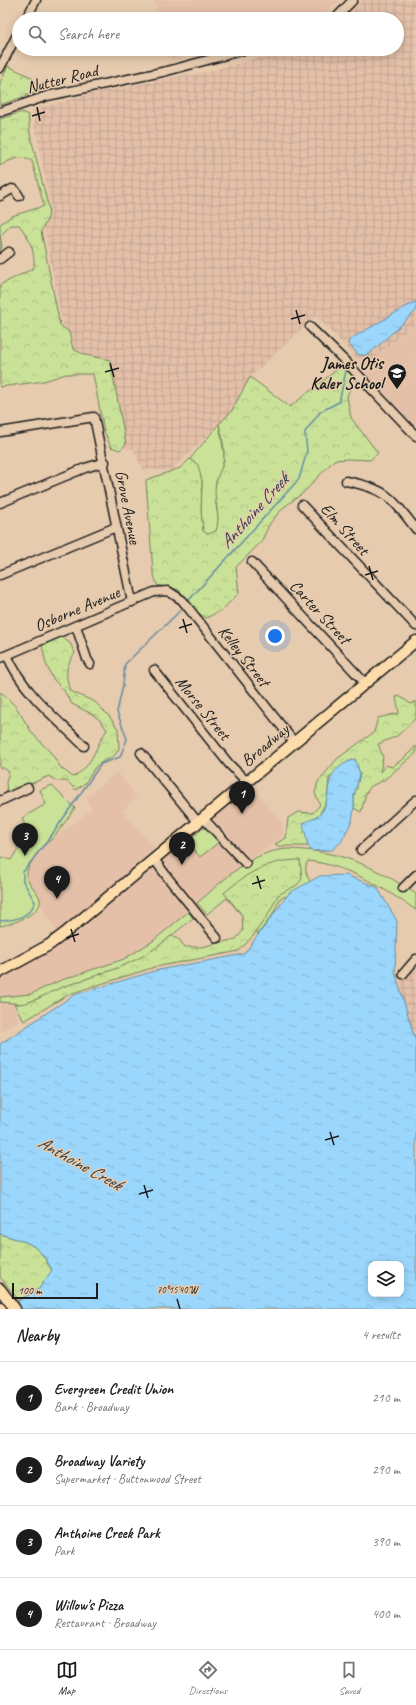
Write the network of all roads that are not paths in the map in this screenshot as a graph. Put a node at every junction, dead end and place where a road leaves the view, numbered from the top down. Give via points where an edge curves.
1 (36, 0) edge
2 (353, 0) edge
3 (30, 12) edge
4 (342, 12) edge
5 (12, 45) edge
6 (222, 56) edge
7 (0, 68) edge
8 (0, 112) edge
9 (0, 196) edge
10 (19, 196) dead end
11 (9, 252) dead end
12 (0, 258) edge
13 (310, 327) dead end
14 (0, 432) edge
15 (416, 436) edge
16 (105, 462) junction
17 (346, 481) dead end
18 (0, 503) edge
19 (302, 505) dead end
20 (116, 527) junction
21 (416, 529) edge
22 (252, 562) dead end
23 (0, 575) edge
24 (168, 591) joint
25 (132, 602) junction
26 (76, 626) junction
27 (416, 626) edge
28 (416, 641) edge
29 (3, 657) edge
30 (90, 664) dead end
31 (154, 670) dead end
32 (365, 683) junction
33 (294, 742) junction
34 (84, 746) dead end
35 (141, 753) dead end
36 (247, 782) junction
37 (28, 788) dead end
38 (416, 800) edge
39 (0, 801) edge
40 (201, 820) junction
41 (360, 850) dead end
42 (154, 859) junction
43 (246, 864) dead end
44 (416, 875) edge
45 (403, 888) dead end
46 (217, 938) dead end
47 (416, 959) edge
48 (0, 972) edge
49 (403, 974) dead end
50 (0, 1288) edge
51 (15, 1309) edge

1 - 3 street
2 - 4 street
5 - 7 street
6 - 8 street, Nutter Road via 167,71 48,96
9 - 10 street via 12,189
11 - 12 street
13 - 15 street
14 - 16 street, Grove Avenue via 94,417
16 - 18 street
16 - 20 street, Grove Avenue
17 - 21 street via 369,485 386,494
19 - 27 street, Elm Street
20 - 23 street
20 - 25 street, Grove Avenue
22 - 32 street, Carter Street
24 - 25 street, Osborne Avenue via 154,592
24 - 33 street, Kelley Street via 182,600
25 - 26 street, Osborne Avenue
26 - 29 street, Osborne Avenue
26 - 30 street
28 - 32 main road, Broadway
29 - 34 street via 30,694
31 - 36 street, Morse Street via 229,764
32 - 33 main road, Broadway
33 - 36 main road, Broadway
35 - 40 street
36 - 40 main road, Broadway
37 - 39 street
38 - 41 street
40 - 42 main road, Broadway
40 - 43 street
42 - 46 street
42 - 48 main road, Broadway via 57,940
44 - 45 street
47 - 49 street
50 - 51 main road

